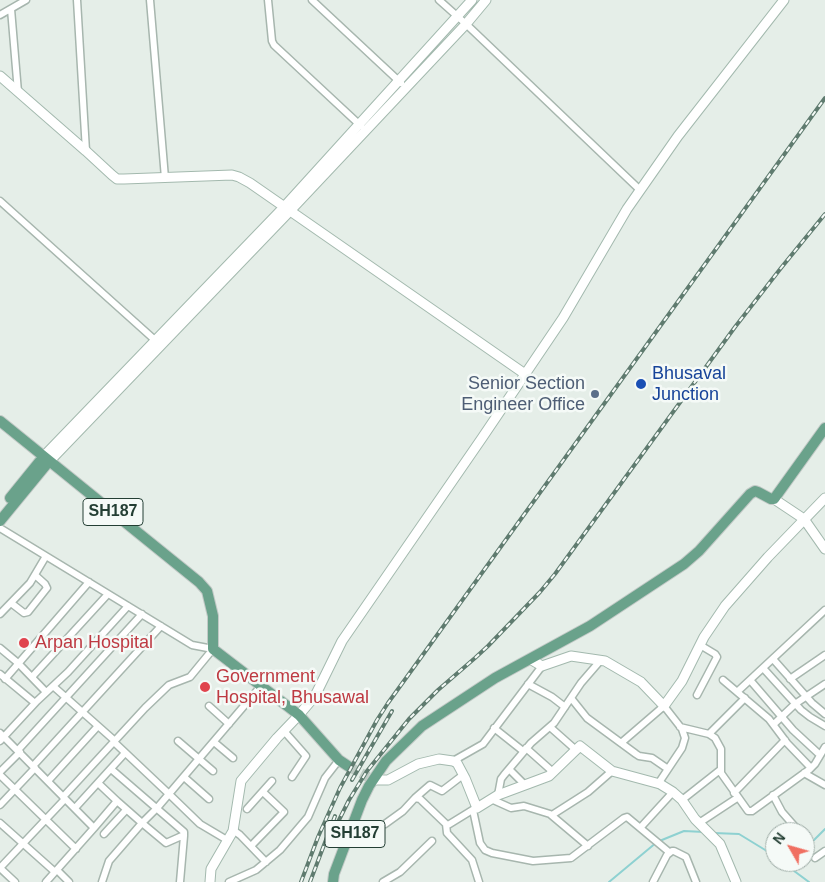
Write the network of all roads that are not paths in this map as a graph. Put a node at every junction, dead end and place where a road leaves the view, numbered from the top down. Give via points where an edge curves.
1 (77, 0) edge
2 (150, 0) edge
3 (268, 0) edge
4 (312, 0) edge
5 (439, 0) edge
6 (472, 0) edge
7 (486, 0) edge
8 (784, 0) edge
9 (22, 1) edge
10 (11, 9) junction
11 (0, 15) edge
12 (457, 17) junction
13 (466, 24) junction
14 (0, 76) edge
15 (398, 81) junction
16 (406, 88) junction
17 (18, 92) junction
18 (362, 127) junction
19 (86, 151) junction
20 (165, 178) junction
21 (640, 190) junction
22 (0, 201) edge
23 (287, 209) junction
24 (156, 341) junction
25 (525, 374) junction
26 (102, 402) junction
27 (0, 421) edge
28 (0, 428) edge
29 (825, 428) edge
30 (45, 461) junction
31 (825, 498) edge
32 (774, 499) junction
33 (0, 511) edge
34 (804, 519) junction
35 (0, 521) edge
36 (0, 528) edge
37 (825, 549) edge
38 (46, 556) junction
39 (35, 575) junction
40 (89, 582) junction
41 (108, 594) junction
42 (11, 603) junction
43 (128, 606) junction
44 (824, 611) edge
45 (0, 614) edge
46 (142, 614) junction
47 (161, 626) junction
48 (700, 645) junction
49 (0, 648) edge
50 (213, 648) junction
51 (824, 658) edge
52 (530, 659) junction
53 (773, 659) junction
54 (600, 661) junction
55 (18, 664) junction
56 (542, 666) junction
57 (763, 668) junction
58 (32, 677) junction
59 (2, 678) edge
60 (790, 679) junction
61 (723, 680) dead end
62 (750, 680) junction
63 (528, 684) junction
64 (825, 684) edge
65 (53, 686) junction
66 (262, 686) junction
67 (46, 692) junction
68 (737, 692) junction
69 (697, 695) dead end
70 (66, 696) junction
71 (806, 696) junction
72 (571, 698) junction
73 (745, 698) junction
74 (34, 703) junction
75 (796, 704) junction
76 (210, 706) dead end
77 (664, 706) junction
78 (565, 707) junction
79 (82, 712) junction
80 (825, 714) edge
81 (299, 715) junction
82 (781, 717) junction
83 (229, 724) junction
84 (774, 724) junction
85 (98, 726) junction
86 (825, 726) edge
87 (550, 727) junction
88 (680, 727) junction
89 (494, 728) junction
90 (284, 731) junction
91 (709, 734) junction
92 (1, 737) edge
93 (784, 740) junction
94 (114, 741) junction
95 (178, 741) dead end
96 (214, 742) junction
97 (621, 743) junction
98 (825, 748) edge
99 (525, 750) junction
100 (576, 750) junction
101 (18, 751) junction
102 (125, 753) junction
103 (820, 755) junction
104 (200, 758) junction
105 (234, 758) dead end
106 (453, 761) junction
107 (344, 763) joint
108 (34, 767) junction
109 (811, 768) junction
110 (111, 769) junction
111 (509, 769) junction
112 (668, 769) junction
113 (720, 770) junction
114 (213, 771) dead end
115 (612, 771) junction
116 (553, 772) junction
117 (804, 773) junction
118 (0, 774) edge
119 (463, 775) junction
120 (184, 777) junction
121 (292, 777) dead end
122 (272, 780) dead end
123 (48, 781) junction
124 (370, 781) junction
125 (98, 783) junction
126 (658, 784) junction
127 (525, 785) junction
128 (825, 785) edge
129 (15, 789) junction
130 (263, 792) junction
131 (673, 792) junction
132 (169, 794) junction
133 (736, 795) junction
134 (773, 795) junction
135 (494, 797) junction
136 (64, 798) junction
137 (415, 798) junction
138 (209, 799) dead end
139 (682, 800) junction
140 (117, 801) junction
141 (0, 805) edge
142 (74, 808) junction
143 (157, 808) junction
144 (248, 809) dead end
145 (475, 809) junction
146 (126, 810) junction
147 (552, 815) junction
148 (46, 819) junction
149 (699, 822) junction
150 (791, 822) edge
151 (0, 823) edge
152 (142, 823) junction
153 (385, 824) dead end
154 (446, 824) junction
155 (641, 827) junction
156 (94, 828) junction
157 (233, 830) junction
158 (104, 834) dead end
159 (184, 835) junction
160 (228, 840) junction
161 (432, 841) dead end
162 (23, 844) junction
163 (251, 846) junction
164 (588, 846) junction
165 (76, 849) junction
166 (666, 850) junction
167 (825, 851) edge
168 (815, 858) dead end
169 (266, 862) junction
170 (0, 868) edge
171 (56, 871) junction
172 (244, 879) edge
173 (15, 882) edge
174 (46, 882) edge
175 (69, 882) edge
176 (102, 882) edge
177 (180, 882) edge
178 (210, 882) edge
179 (229, 882) edge
180 (333, 882) edge
181 (340, 882) edge
182 (384, 882) edge
183 (479, 882) edge
184 (653, 882) edge
185 (696, 882) edge
186 (736, 882) edge

1 - 19 street
2 - 20 street
3 - 18 street via 274,45
4 - 15 street
5 - 12 street
6 - 12 main road
7 - 13 main road
8 - 21 main road
9 - 10 street
10 - 11 street
10 - 17 street
12 - 13 street
12 - 15 main road
13 - 16 main road
13 - 21 street
14 - 17 main road
15 - 16 street
15 - 18 main road
16 - 18 main road
17 - 19 main road
18 - 23 main road
19 - 20 main road via 118,178
20 - 23 main road via 232,175 250,183
21 - 25 main road
22 - 24 street
23 - 24 main road
23 - 25 main road
23 - 26 main road
24 - 26 main road
25 - 81 main road via 342,641 315,696
26 - 30 main road
27 - 30 main road, SH187
28 - 30 main road, SH187
29 - 32 main road
30 - 33 main road
30 - 35 main road
30 - 50 main road, SH187 via 185,574 212,613
31 - 34 main road
32 - 34 main road
32 - 52 main road via 755,491 750,494 684,564 590,626
34 - 37 main road
34 - 48 main road via 725,606
36 - 38 street
38 - 39 street
38 - 40 street
39 - 42 street
39 - 42 street via 46,588 28,612 24,613
40 - 41 street
40 - 55 street
41 - 43 street
41 - 58 street
42 - 45 street
43 - 46 street
43 - 65 street
44 - 53 street
46 - 47 street
46 - 70 street
47 - 50 street via 192,645
47 - 79 street
48 - 69 street via 717,657
48 - 77 main road via 682,681
49 - 55 street
50 - 66 main road
50 - 94 street via 192,675 169,685
51 - 60 street
52 - 56 main road
52 - 124 main road via 422,726
53 - 57 street
53 - 60 street
54 - 56 main road via 571,656
54 - 72 street
54 - 77 main road via 641,682
55 - 58 street
55 - 59 street
56 - 63 street
57 - 62 street
57 - 75 street
58 - 67 street
59 - 74 street
60 - 71 street
61 - 68 street
62 - 68 street
62 - 82 street
63 - 78 street
63 - 89 street
64 - 71 street
65 - 67 street
65 - 70 street
66 - 81 main road
66 - 83 street
67 - 74 street
68 - 73 street
70 - 79 street
70 - 101 street
71 - 75 street
71 - 80 street
72 - 78 street
72 - 97 street via 588,718
73 - 84 street
73 - 91 street
74 - 92 street
75 - 82 street
75 - 86 street via 805,714
76 - 83 street
77 - 88 street
77 - 97 street
78 - 87 street
79 - 85 street
79 - 108 street
81 - 90 main road
81 - 107 main road
82 - 84 street
82 - 103 street
83 - 96 street
84 - 93 street
85 - 94 street
85 - 123 street
87 - 99 street
87 - 100 street
88 - 91 street
88 - 112 street via 685,743
89 - 99 street
89 - 106 street via 481,745
90 - 121 street via 306,756
90 - 157 main road via 241,781
91 - 113 street via 721,750
92 - 101 street
93 - 109 street
93 - 133 street
94 - 102 street
94 - 136 street
95 - 104 street
96 - 104 street
96 - 105 street
97 - 112 street via 638,756 652,758
98 - 103 street
99 - 111 street
99 - 116 street
100 - 115 main road via 580,746
100 - 116 main road
101 - 108 street
101 - 118 street
102 - 110 street
102 - 132 street
103 - 109 street
104 - 114 street
104 - 120 street
106 - 119 main road
106 - 124 main road via 439,759 418,764 388,780
107 - 169 street via 325,778 306,820
108 - 123 street
108 - 129 street
109 - 117 street
110 - 125 street
110 - 143 street
111 - 127 street
111 - 135 street
112 - 126 street
113 - 133 street
113 - 139 street
115 - 126 main road
115 - 147 street via 588,792
116 - 127 main road
117 - 128 street
117 - 134 street
118 - 129 street
119 - 137 street via 442,791 430,785
119 - 145 main road
120 - 132 street
120 - 138 street
122 - 130 street
123 - 136 street
124 - 180 main road, SH187
124 - 181 main road, SH187 via 368,800
125 - 140 street
125 - 142 street
126 - 131 main road
127 - 135 main road
129 - 141 street
129 - 148 street
130 - 144 street
130 - 163 street via 284,812
131 - 139 main road
131 - 155 street
132 - 143 street
132 - 160 street via 200,824
133 - 134 street via 750,812
133 - 149 street
134 - 150 street
135 - 145 main road
135 - 147 street via 512,808 524,806
136 - 142 street
136 - 148 street
137 - 153 street
137 - 154 street
139 - 149 main road
140 - 146 street
140 - 156 street
142 - 156 street
143 - 152 street
143 - 159 street
145 - 154 street
145 - 164 street via 480,844 492,853 529,861 568,859
146 - 152 street
146 - 158 street
147 - 164 street
148 - 162 street
148 - 165 street
149 - 186 main road via 720,844
151 - 162 street
152 - 159 street via 166,843
152 - 176 street via 109,861
154 - 183 street via 447,833 472,860
155 - 164 street via 626,817
155 - 166 street
156 - 165 street
157 - 160 main road
157 - 163 street
159 - 177 street
160 - 178 main road via 211,869
161 - 182 street via 400,872
162 - 170 street
162 - 171 street
163 - 169 street
165 - 171 street
166 - 184 street
166 - 185 street via 686,857
167 - 168 street
169 - 172 street
170 - 173 street
171 - 174 street
171 - 175 street
172 - 179 street

